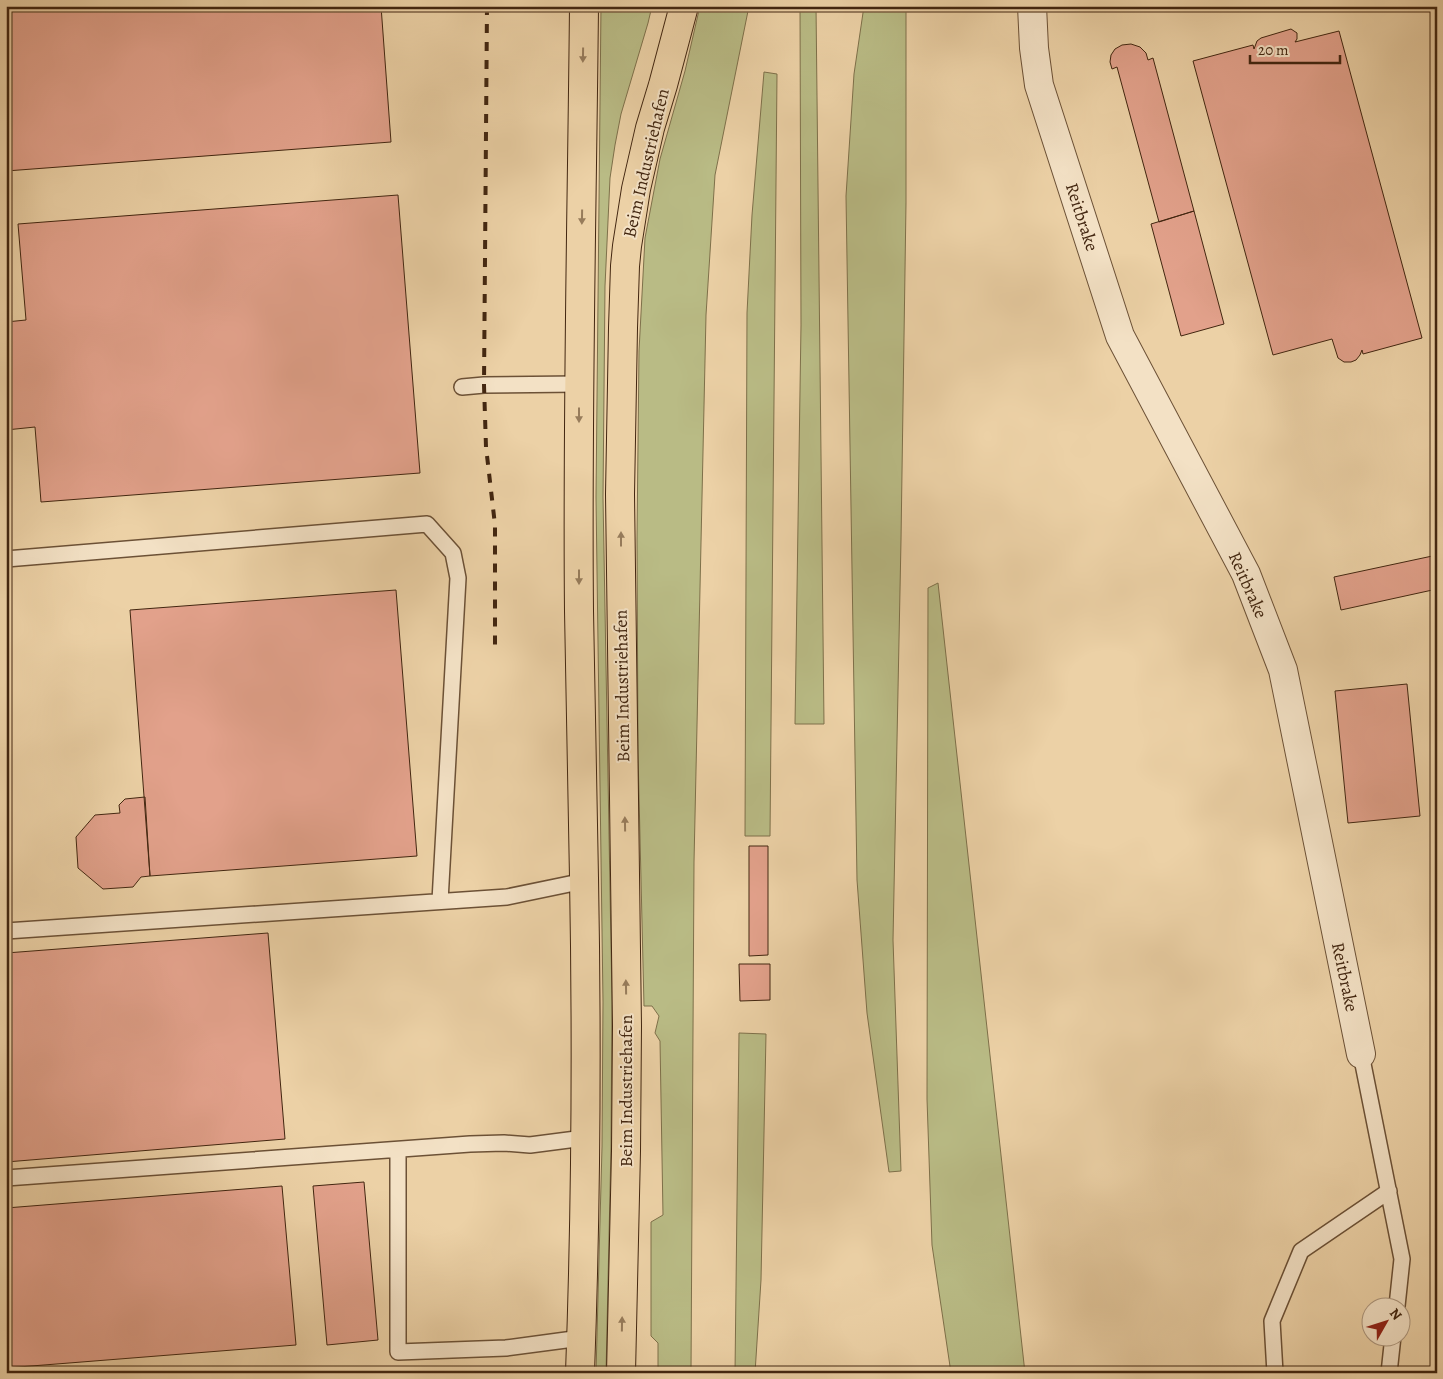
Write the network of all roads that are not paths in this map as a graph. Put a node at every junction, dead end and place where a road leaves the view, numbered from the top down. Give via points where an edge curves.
1 (584, 6) edge
2 (684, 6) edge
3 (1032, 6) edge
4 (579, 384) junction
5 (462, 387) dead end
6 (6, 559) edge
7 (584, 881) junction
8 (440, 901) junction
9 (6, 931) edge
10 (1361, 1054) joint
11 (584, 1138) junction
12 (398, 1150) junction
13 (6, 1178) edge
14 (1389, 1191) junction
15 (1398, 1296) edge
16 (581, 1338) junction
17 (1392, 1346) edge
18 (580, 1373) edge
19 (621, 1373) edge
20 (1275, 1373) edge
21 (1389, 1373) edge

1 -> 4 main road
19 -> 2 main road, Beim Industriehafen via 627,1035 620,503 625,266 636,189
3 - 10 street, Reitbrake via 1039,85 1120,336 1246,574 1283,670
4 - 5 lane
4 -> 7 main road
6 - 8 lane via 427,524 453,553 458,578
7 - 8 lane via 507,897
7 - 11 main road
8 - 9 lane
10 - 14 lane, Reitbrake
11 - 12 lane via 530,1144 470,1144
11 - 16 main road
12 - 13 lane
12 - 16 lane via 398,1352 506,1348
14 - 15 lane, Reitbrake via 1402,1259
14 - 20 lane via 1301,1251 1272,1320
16 - 18 main road
17 - 21 lane

